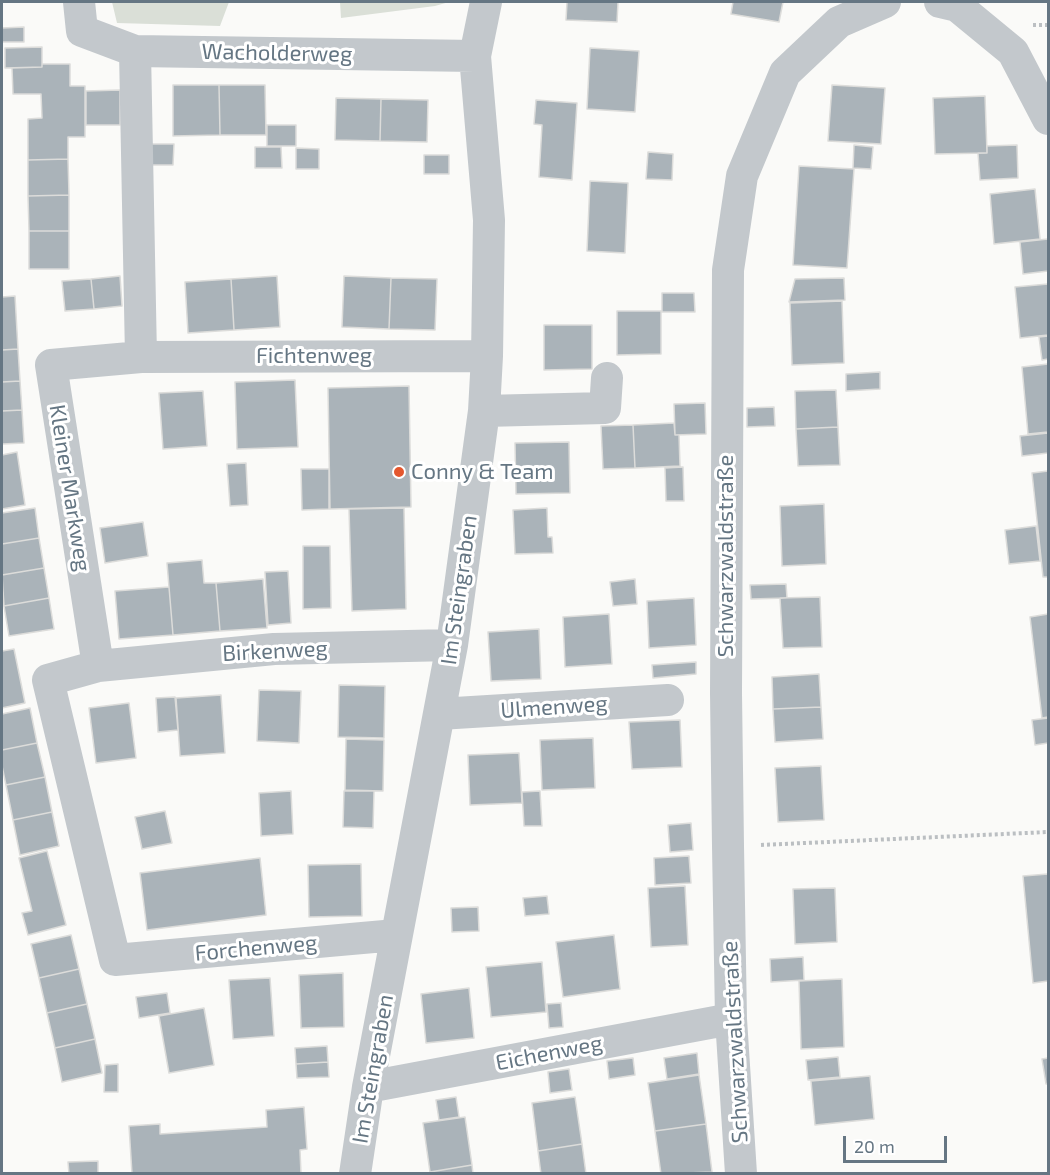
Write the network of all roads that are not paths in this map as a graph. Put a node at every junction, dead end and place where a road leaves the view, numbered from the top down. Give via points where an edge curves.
1 (486, 2) edge
2 (885, 2) edge
3 (940, 2) edge
4 (81, 16) edge
5 (135, 51) junction
6 (475, 56) junction
7 (1048, 119) edge
8 (487, 356) junction
9 (141, 357) junction
10 (606, 378) dead end
11 (484, 411) junction
12 (452, 645) junction
13 (98, 666) junction
14 (668, 700) dead end
15 (439, 714) junction
16 (396, 935) junction
17 (731, 1019) junction
18 (368, 1087) junction
19 (355, 1173) edge
20 (741, 1173) edge

1 - 6 street, Im Steingraben
2 - 17 street, Schwarzwaldstraße via 839,22 784,73 742,176 728,270 726,681
3 - 7 street via 957,6 1013,52
4 - 5 street, Wacholderweg
5 - 6 street, Wacholderweg
5 - 9 street
6 - 8 street, Im Steingraben via 489,220
8 - 9 street, Fichtenweg
8 - 11 street, Im Steingraben
9 - 13 street, Kleiner Markweg via 51,365
10 - 11 street via 605,408
11 - 12 street, Im Steingraben
12 - 13 street, Birkenweg via 274,649
12 - 15 street, Im Steingraben
13 - 16 street, Forchenweg via 48,680 115,960
14 - 15 street, Ulmenweg
15 - 16 street, Im Steingraben
16 - 18 street, Im Steingraben
17 - 18 street, Eichenweg
17 - 20 street, Schwarzwaldstraße
18 - 19 street, Im Steingraben

